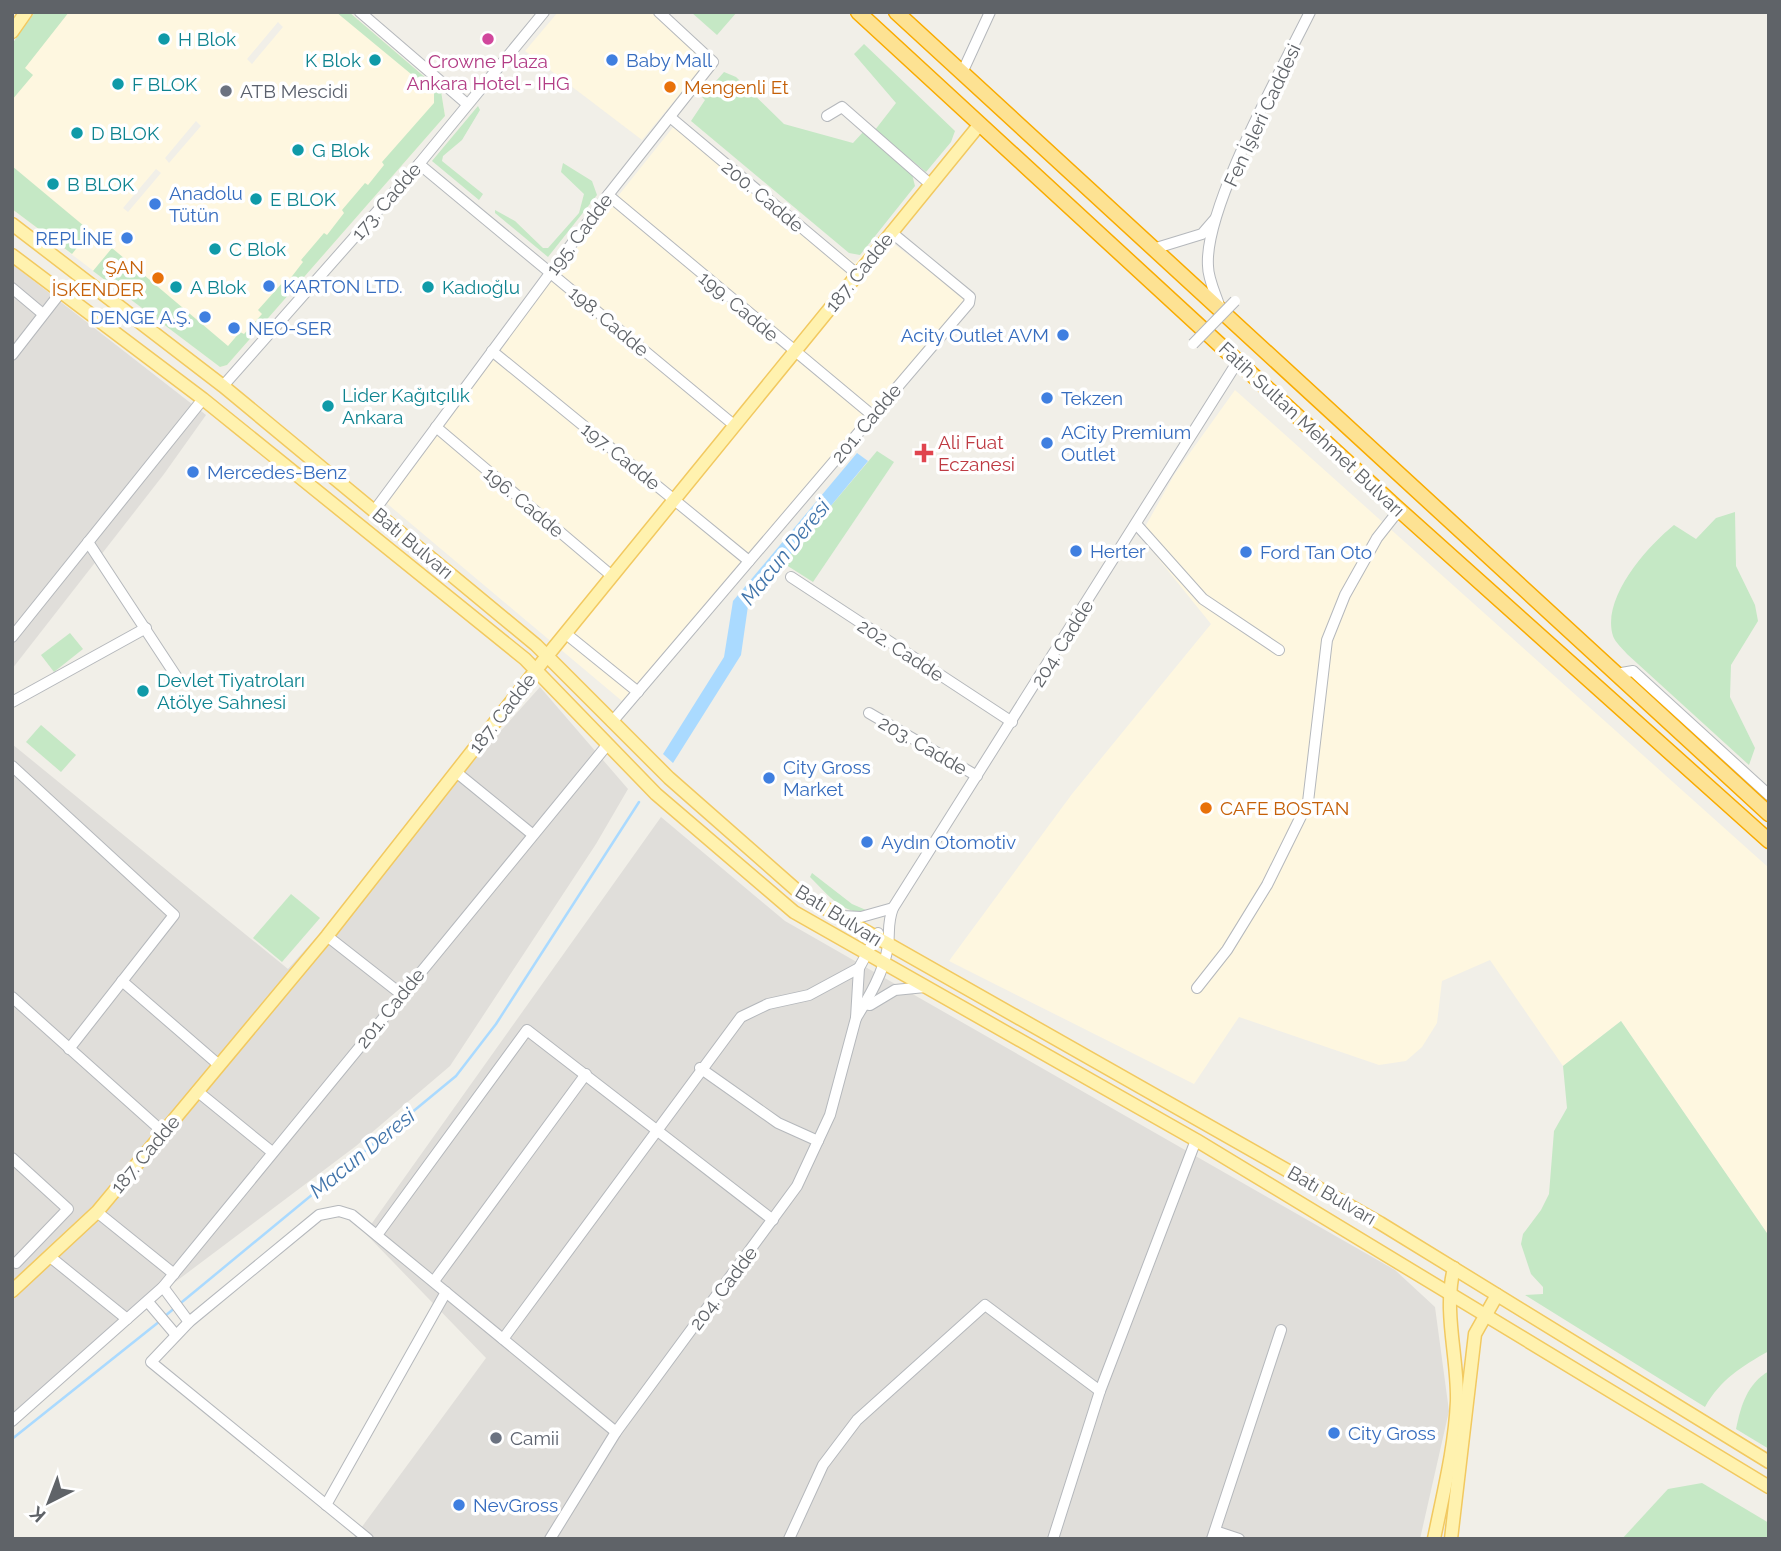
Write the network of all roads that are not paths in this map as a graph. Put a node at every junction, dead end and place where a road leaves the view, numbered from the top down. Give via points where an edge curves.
1 (26, 12) edge
2 (360, 12) edge
3 (544, 12) edge
4 (659, 12) edge
5 (858, 12) edge
6 (896, 12) edge
7 (989, 12) edge
8 (1310, 12) edge
9 (12, 32) edge
10 (962, 73) junction
11 (467, 104) junction
12 (827, 116) dead end
13 (670, 117) junction
14 (980, 124) junction
15 (419, 164) junction
16 (930, 184) junction
17 (608, 195) junction
18 (1215, 219) junction
19 (12, 223) edge
20 (891, 232) junction
21 (1153, 249) junction
22 (12, 255) edge
23 (550, 272) junction
24 (857, 274) junction
25 (12, 288) edge
26 (61, 292) junction
27 (1235, 301) dead end
28 (1221, 312) junction
29 (43, 314) junction
30 (1193, 344) dead end
31 (492, 351) junction
32 (794, 352) junction
33 (12, 355) edge
34 (1238, 361) junction
35 (223, 386) junction
36 (202, 399) junction
37 (872, 415) junction
38 (734, 425) junction
39 (436, 427) junction
40 (674, 499) junction
41 (1399, 510) junction
42 (373, 511) junction
43 (1137, 525) junction
44 (88, 542) junction
45 (749, 561) junction
46 (611, 576) junction
47 (791, 577) dead end
48 (146, 628) junction
49 (13, 633) edge
50 (565, 634) junction
51 (1279, 650) dead end
52 (547, 656) junction
53 (536, 670) junction
54 (1616, 674) junction
55 (178, 679) dead end
56 (638, 692) junction
57 (12, 702) edge
58 (869, 713) dead end
59 (612, 722) junction
60 (1012, 722) junction
61 (608, 744) junction
62 (12, 766) edge
63 (456, 772) junction
64 (977, 776) junction
65 (1769, 794) edge
66 (1769, 814) edge
67 (532, 834) junction
68 (1769, 841) edge
69 (893, 908) junction
70 (835, 917) junction
71 (887, 925) junction
72 (327, 936) junction
73 (873, 938) junction
74 (888, 946) junction
75 (866, 954) junction
76 (883, 963) junction
77 (859, 968) junction
78 (122, 981) junction
79 (925, 987) junction
80 (1197, 988) dead end
81 (401, 994) junction
82 (12, 998) edge
83 (864, 1004) junction
84 (856, 1018) junction
85 (69, 1049) junction
86 (219, 1065) junction
87 (700, 1068) junction
88 (586, 1074) junction
89 (197, 1091) junction
90 (658, 1129) junction
91 (163, 1132) junction
92 (1196, 1140) junction
93 (818, 1141) junction
94 (271, 1152) junction
95 (12, 1158) edge
96 (97, 1212) junction
97 (773, 1220) junction
98 (377, 1235) junction
99 (49, 1256) junction
100 (14, 1261) edge
101 (1454, 1268) junction
102 (174, 1274) junction
103 (29, 1275) junction
104 (434, 1282) junction
105 (163, 1287) junction
106 (12, 1291) edge
107 (446, 1292) junction
108 (1448, 1292) junction
109 (1497, 1295) junction
110 (148, 1302) junction
111 (1484, 1314) junction
112 (185, 1317) junction
113 (127, 1319) junction
114 (1281, 1330) dead end
115 (176, 1335) junction
116 (503, 1339) junction
117 (1100, 1391) junction
118 (12, 1421) edge
119 (616, 1432) junction
120 (1769, 1462) edge
121 (1769, 1487) edge
122 (326, 1504) junction
123 (1213, 1535) edge
124 (368, 1539) edge
125 (550, 1539) edge
126 (789, 1539) edge
127 (1053, 1539) edge
128 (1239, 1539) edge
129 (1434, 1539) edge
130 (1451, 1539) edge

1 - 9 main road
2 - 11 street
3 - 11 street, 173. Cadde
4 - 13 street, 195. Cadde via 713,62
5 - 14 highway, Fatih Sultan Mehmet Bulvarı
6 - 10 highway, Fatih Sultan Mehmet Bulvarı
7 - 10 street
8 - 18 street, Fen İşleri Caddesi
10 - 21 highway, Fatih Sultan Mehmet Bulvarı
11 - 15 street, 173. Cadde
12 - 16 street via 842,107
13 - 17 street, 195. Cadde
13 - 24 street, 200. Cadde
14 - 16 main road, 187. Cadde
14 - 34 highway, Fatih Sultan Mehmet Bulvarı
15 - 23 street, 198. Cadde
15 - 35 street, 173. Cadde
16 - 20 main road, 187. Cadde
17 - 23 street, 195. Cadde
17 - 32 street, 199. Cadde
18 - 21 street via 1202,234
18 - 28 street, Fen İşleri Caddesi via 1208,267
19 - 35 main road, Batı Bulvarı
20 - 24 main road, 187. Cadde
20 - 37 street, 201. Cadde via 971,300
21 - 28 highway, Fatih Sultan Mehmet Bulvarı
22 - 26 main road, Batı Bulvarı
23 - 31 street, 195. Cadde
23 - 38 street, 198. Cadde
24 - 32 main road, 187. Cadde
25 - 29 street
26 - 29 street
26 - 36 main road, Batı Bulvarı
27 - 30 street, bridge
28 - 54 highway, Fatih Sultan Mehmet Bulvarı
29 - 33 street
31 - 39 street, 195. Cadde
31 - 40 street, 197. Cadde
32 - 37 street, 199. Cadde
32 - 38 main road, 187. Cadde
34 - 41 highway, Fatih Sultan Mehmet Bulvarı
34 - 43 street, 204. Cadde
35 - 42 main road, Batı Bulvarı
36 - 44 street
36 - 53 main road, Batı Bulvarı
37 - 45 street, 201. Cadde
38 - 40 main road, 187. Cadde
39 - 42 street, 195. Cadde
39 - 46 street, 196. Cadde
40 - 45 street, 197. Cadde
40 - 46 main road, 187. Cadde
41 - 68 highway, Fatih Sultan Mehmet Bulvarı
41 - 80 street via 1377,538 1345,595 1327,640 1308,802 1267,885
42 - 52 main road, Batı Bulvarı
43 - 51 street via 1203,599
43 - 60 street, 204. Cadde
44 - 48 street
44 - 49 street
45 - 56 street, 201. Cadde
46 - 50 main road, 187. Cadde
47 - 60 street, 202. Cadde
48 - 55 street
48 - 57 street
50 - 52 main road, 187. Cadde
50 - 56 street
52 - 53 main road, 187. Cadde
52 - 59 main road, Batı Bulvarı
53 - 61 main road, Batı Bulvarı
53 - 63 main road, 187. Cadde
54 - 65 street via 1633,671
54 - 66 highway, Fatih Sultan Mehmet Bulvarı
56 - 59 street, 201. Cadde
58 - 64 street, 203. Cadde
59 - 70 main road, Batı Bulvarı via 774,872
60 - 64 street, 204. Cadde
61 - 67 street, 201. Cadde
61 - 75 main road, Batı Bulvarı via 681,817 775,897
62 - 78 street via 174,915
63 - 67 street
63 - 72 main road, 187. Cadde
64 - 69 street, 204. Cadde
67 - 81 street, 201. Cadde
69 - 70 street via 861,917
69 - 71 street, 204. Cadde
70 - 73 main road, Batı Bulvarı
71 - 73 street, 204. Cadde
71 - 74 street, 204. Cadde
72 - 81 street
72 - 86 main road, 187. Cadde
73 - 74 main road, Batı Bulvarı
73 - 75 street, 204. Cadde
74 - 76 street, 204. Cadde
74 - 101 main road, Batı Bulvarı via 1188,1112
75 - 76 main road, Batı Bulvarı
75 - 77 street, 204. Cadde
76 - 79 main road, Batı Bulvarı
76 - 83 street, 204. Cadde
77 - 84 street, 204. Cadde
77 - 87 street via 809,995 748,1012
78 - 85 street
78 - 86 street
79 - 83 street via 895,990
79 - 92 main road, Batı Bulvarı
81 - 94 street, 201. Cadde
82 - 85 street
83 - 84 street, 204. Cadde
84 - 93 street, 204. Cadde via 830,1115
85 - 91 street
86 - 89 main road, 187. Cadde
87 - 90 street
87 - 93 street via 771,1118
88 - 90 street
88 - 98 street via 527,1030
88 - 104 street
89 - 91 main road, 187. Cadde
89 - 94 street
90 - 97 street
90 - 116 street
91 - 96 main road, 187. Cadde
92 - 108 main road, Batı Bulvarı
92 - 117 street
93 - 97 street, 204. Cadde via 797,1186
94 - 102 street, 201. Cadde
95 - 100 street via 68,1209
96 - 99 main road, 187. Cadde
96 - 102 street
97 - 119 street, 204. Cadde
98 - 104 street
98 - 112 street via 352,1215 340,1211 319,1215
99 - 103 main road, 187. Cadde
99 - 113 street
100 - 103 street
101 - 108 main road
101 - 109 main road, Batı Bulvarı
102 - 105 street, 201. Cadde
103 - 106 main road, 187. Cadde
104 - 107 street
105 - 110 street, 201. Cadde
105 - 112 street
107 - 116 street
107 - 122 street
108 - 111 main road, Batı Bulvarı
108 - 129 main road via 1457,1401
109 - 111 main road
109 - 120 main road, Batı Bulvarı
110 - 113 street, 201. Cadde
110 - 115 street
111 - 121 main road, Batı Bulvarı
111 - 130 main road via 1475,1334
112 - 115 street
113 - 118 street, 201. Cadde
114 - 123 street
115 - 122 street via 151,1362
116 - 119 street
117 - 126 street via 985,1305 857,1420 823,1465
117 - 127 street
119 - 125 street, 204. Cadde
122 - 124 street
123 - 128 street

